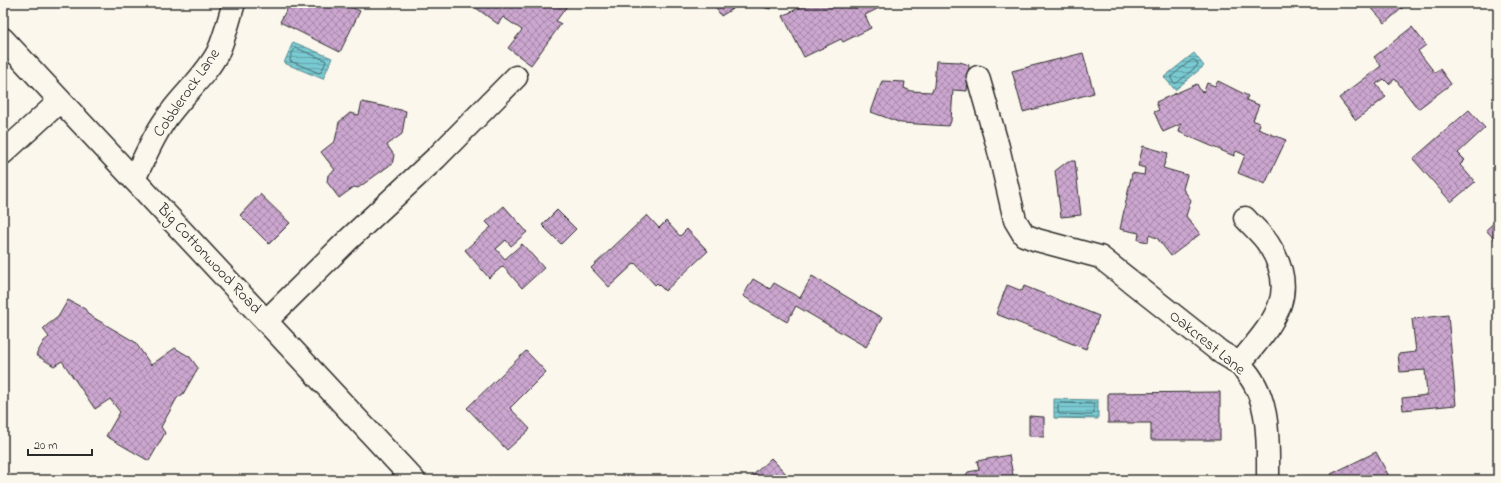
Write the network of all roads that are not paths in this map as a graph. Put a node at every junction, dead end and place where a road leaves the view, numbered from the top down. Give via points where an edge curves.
1 (234, 3) edge
2 (3, 39) edge
3 (516, 77) dead end
4 (978, 77) dead end
5 (60, 101) junction
6 (3, 153) edge
7 (134, 179) junction
8 (1245, 218) dead end
9 (266, 320) junction
10 (1239, 364) junction
11 (414, 480) edge
12 (1268, 480) edge

1 - 7 main road, Cobblerock Lane via 222,43 211,64 170,113
2 - 5 main road, Big Cottonwood Road
3 - 9 main road via 436,158
4 - 10 main road, Oakcrest Lane via 1015,220 1024,235 1100,258
5 - 6 main road
5 - 7 main road, Big Cottonwood Road
7 - 9 main road, Big Cottonwood Road
8 - 10 main road via 1269,244 1283,282 1280,304 1274,320
9 - 11 main road, Big Cottonwood Road
10 - 12 main road, Oakcrest Lane via 1255,385 1263,408 1268,434

